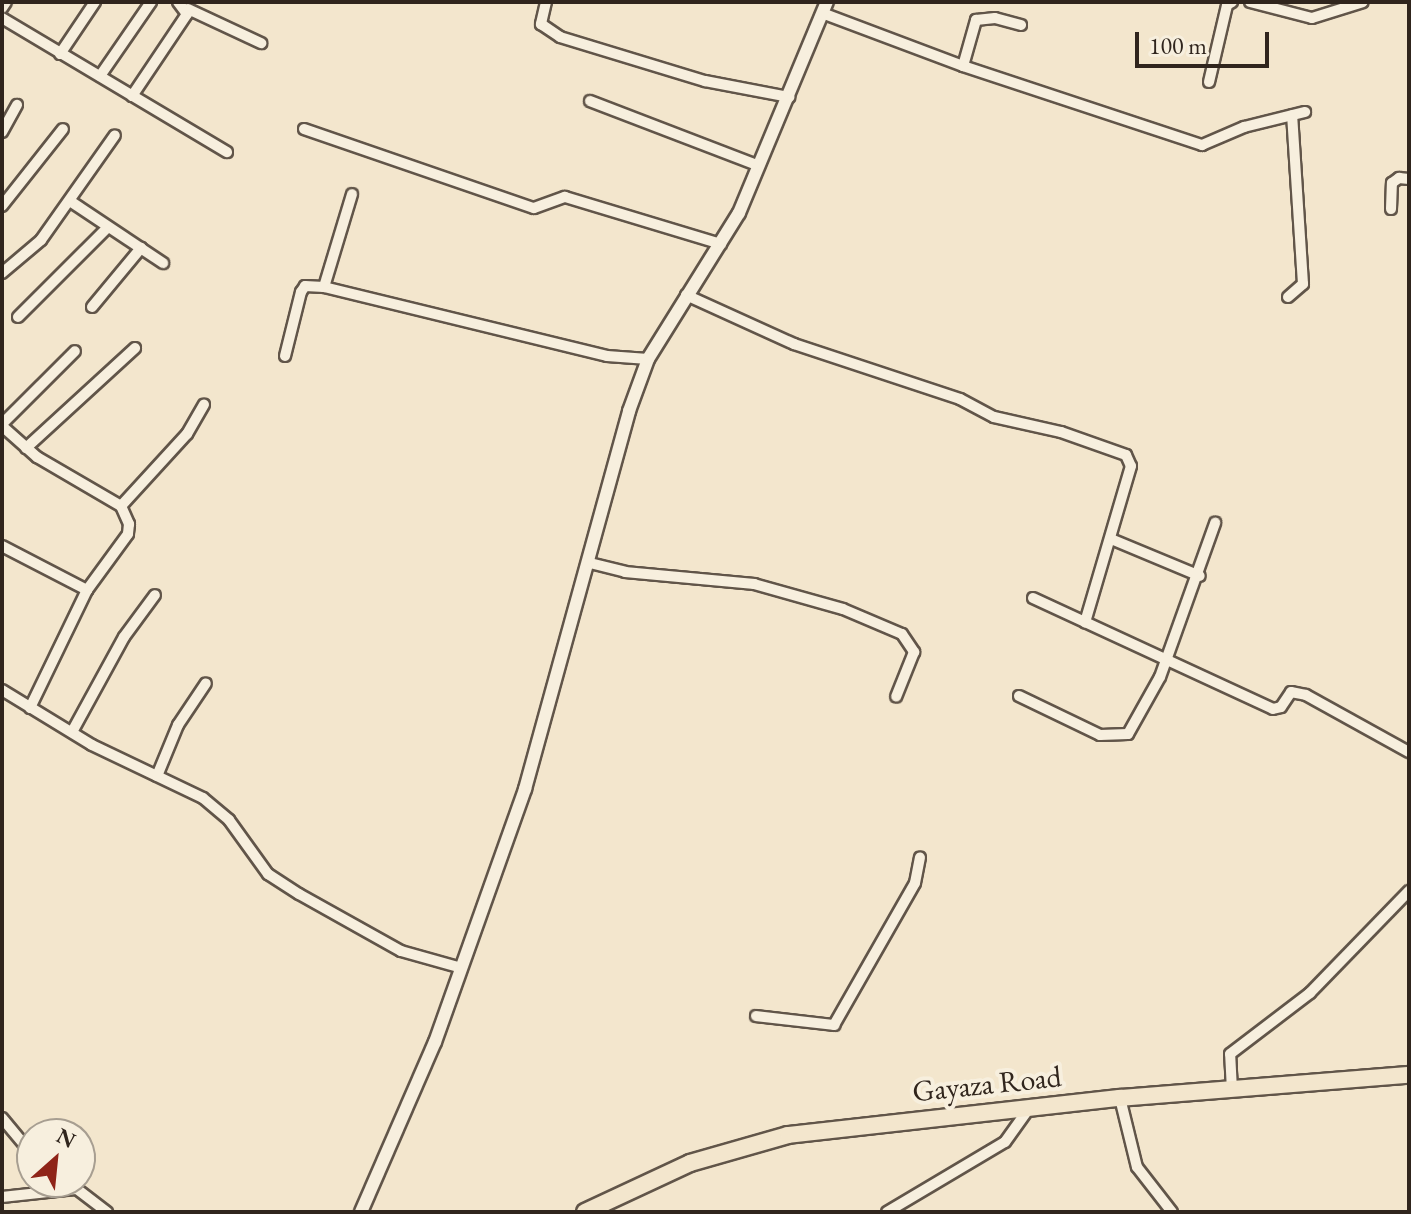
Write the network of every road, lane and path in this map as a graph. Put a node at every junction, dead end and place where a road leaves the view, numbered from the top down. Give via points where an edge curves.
1 (6, 2) edge
2 (95, 2) edge
3 (151, 2) edge
4 (178, 2) edge
5 (546, 2) edge
6 (1232, 2) edge
7 (1250, 2) edge
8 (1363, 2) edge
9 (824, 7) edge
10 (2, 8) edge
11 (188, 9) junction
12 (2, 18) edge
13 (1021, 25) dead end
14 (261, 43) dead end
15 (60, 54) junction
16 (963, 66) junction
17 (100, 76) junction
18 (1209, 82) dead end
19 (132, 96) junction
20 (789, 97) junction
21 (590, 101) dead end
22 (17, 105) dead end
23 (1305, 112) dead end
24 (1292, 115) junction
25 (63, 129) dead end
26 (304, 129) dead end
27 (2, 132) edge
28 (115, 135) dead end
29 (227, 152) dead end
30 (759, 166) junction
31 (1409, 179) edge
32 (352, 194) dead end
33 (70, 201) junction
34 (2, 206) edge
35 (1391, 209) dead end
36 (108, 227) junction
37 (721, 244) junction
38 (141, 248) junction
39 (163, 263) dead end
40 (2, 273) edge
41 (324, 287) junction
42 (686, 295) junction
43 (1288, 297) dead end
44 (92, 307) dead end
45 (18, 317) dead end
46 (135, 348) dead end
47 (75, 351) dead end
48 (285, 356) dead end
49 (648, 359) junction
50 (204, 404) dead end
51 (2, 425) edge
52 (26, 448) junction
53 (121, 506) junction
54 (1215, 523) dead end
55 (1111, 539) junction
56 (2, 546) edge
57 (590, 563) junction
58 (1200, 576) junction
59 (87, 590) junction
60 (155, 595) dead end
61 (1033, 598) dead end
62 (1085, 622) junction
63 (1167, 659) junction
64 (206, 683) dead end
65 (2, 690) edge
66 (1019, 696) dead end
67 (896, 697) dead end
68 (30, 708) junction
69 (72, 732) junction
70 (1409, 752) edge
71 (157, 776) junction
72 (920, 857) dead end
73 (1409, 891) edge
74 (462, 968) junction
75 (756, 1016) dead end
76 (1409, 1075) edge
77 (1232, 1090) junction
78 (1120, 1098) junction
79 (1030, 1107) junction
80 (2, 1118) edge
81 (16, 1135) edge
82 (89, 1198) edge
83 (107, 1212) edge
84 (361, 1212) edge
85 (585, 1212) edge
86 (887, 1212) edge
87 (1172, 1212) edge

1 - 10 street
2 - 15 street
3 - 17 street
4 - 11 street
5 - 20 street via 541,24 560,37 705,81
6 - 18 street
7 - 8 street via 1312,18
9 - 16 street
9 - 20 street
11 - 14 street
11 - 19 street
12 - 15 street
13 - 16 street via 995,18 976,20
15 - 17 street
16 - 24 street via 1202,145
17 - 19 street
19 - 29 street
20 - 30 street
21 - 30 street
22 - 27 street
23 - 24 street
24 - 43 street via 1303,284
25 - 34 street
26 - 37 street via 534,208 565,197
28 - 33 street
30 - 37 street
31 - 35 street via 1392,183
32 - 41 street
33 - 36 street
33 - 40 street via 41,240
36 - 38 street
36 - 45 street
37 - 42 street
38 - 39 street
38 - 44 street
41 - 48 street via 305,286 301,292
41 - 49 street via 607,356
42 - 49 street
42 - 55 street via 794,344 948,395 994,417 1061,432 1126,455 1131,466
46 - 52 street
47 - 51 street
49 - 57 street via 629,411
50 - 53 street via 187,434
51 - 52 street
52 - 53 street
53 - 59 street via 128,534
54 - 58 street
55 - 58 street
55 - 62 street
56 - 59 street
57 - 67 street via 625,572 754,584 843,609 902,634 914,652
57 - 74 street via 525,789
58 - 63 street
59 - 68 street
60 - 69 street via 124,637
61 - 62 street
62 - 63 street
63 - 66 street via 1136,725 1117,737 1100,735
63 - 70 street via 1277,710 1291,692 1306,695
64 - 71 street via 178,725
65 - 68 street
68 - 69 street
69 - 71 street
71 - 74 street via 215,807 268,874 401,951
72 - 75 street via 915,883 834,1025
73 - 77 street via 1310,993 1230,1054
74 - 84 street
76 - 77 main road, Gayaza Road
77 - 78 main road, Gayaza Road
78 - 79 main road, Gayaza Road
78 - 87 street via 1137,1167
79 - 85 main road, Gayaza Road via 788,1135 690,1163
79 - 86 street via 1005,1142
80 - 81 street
82 - 83 street

